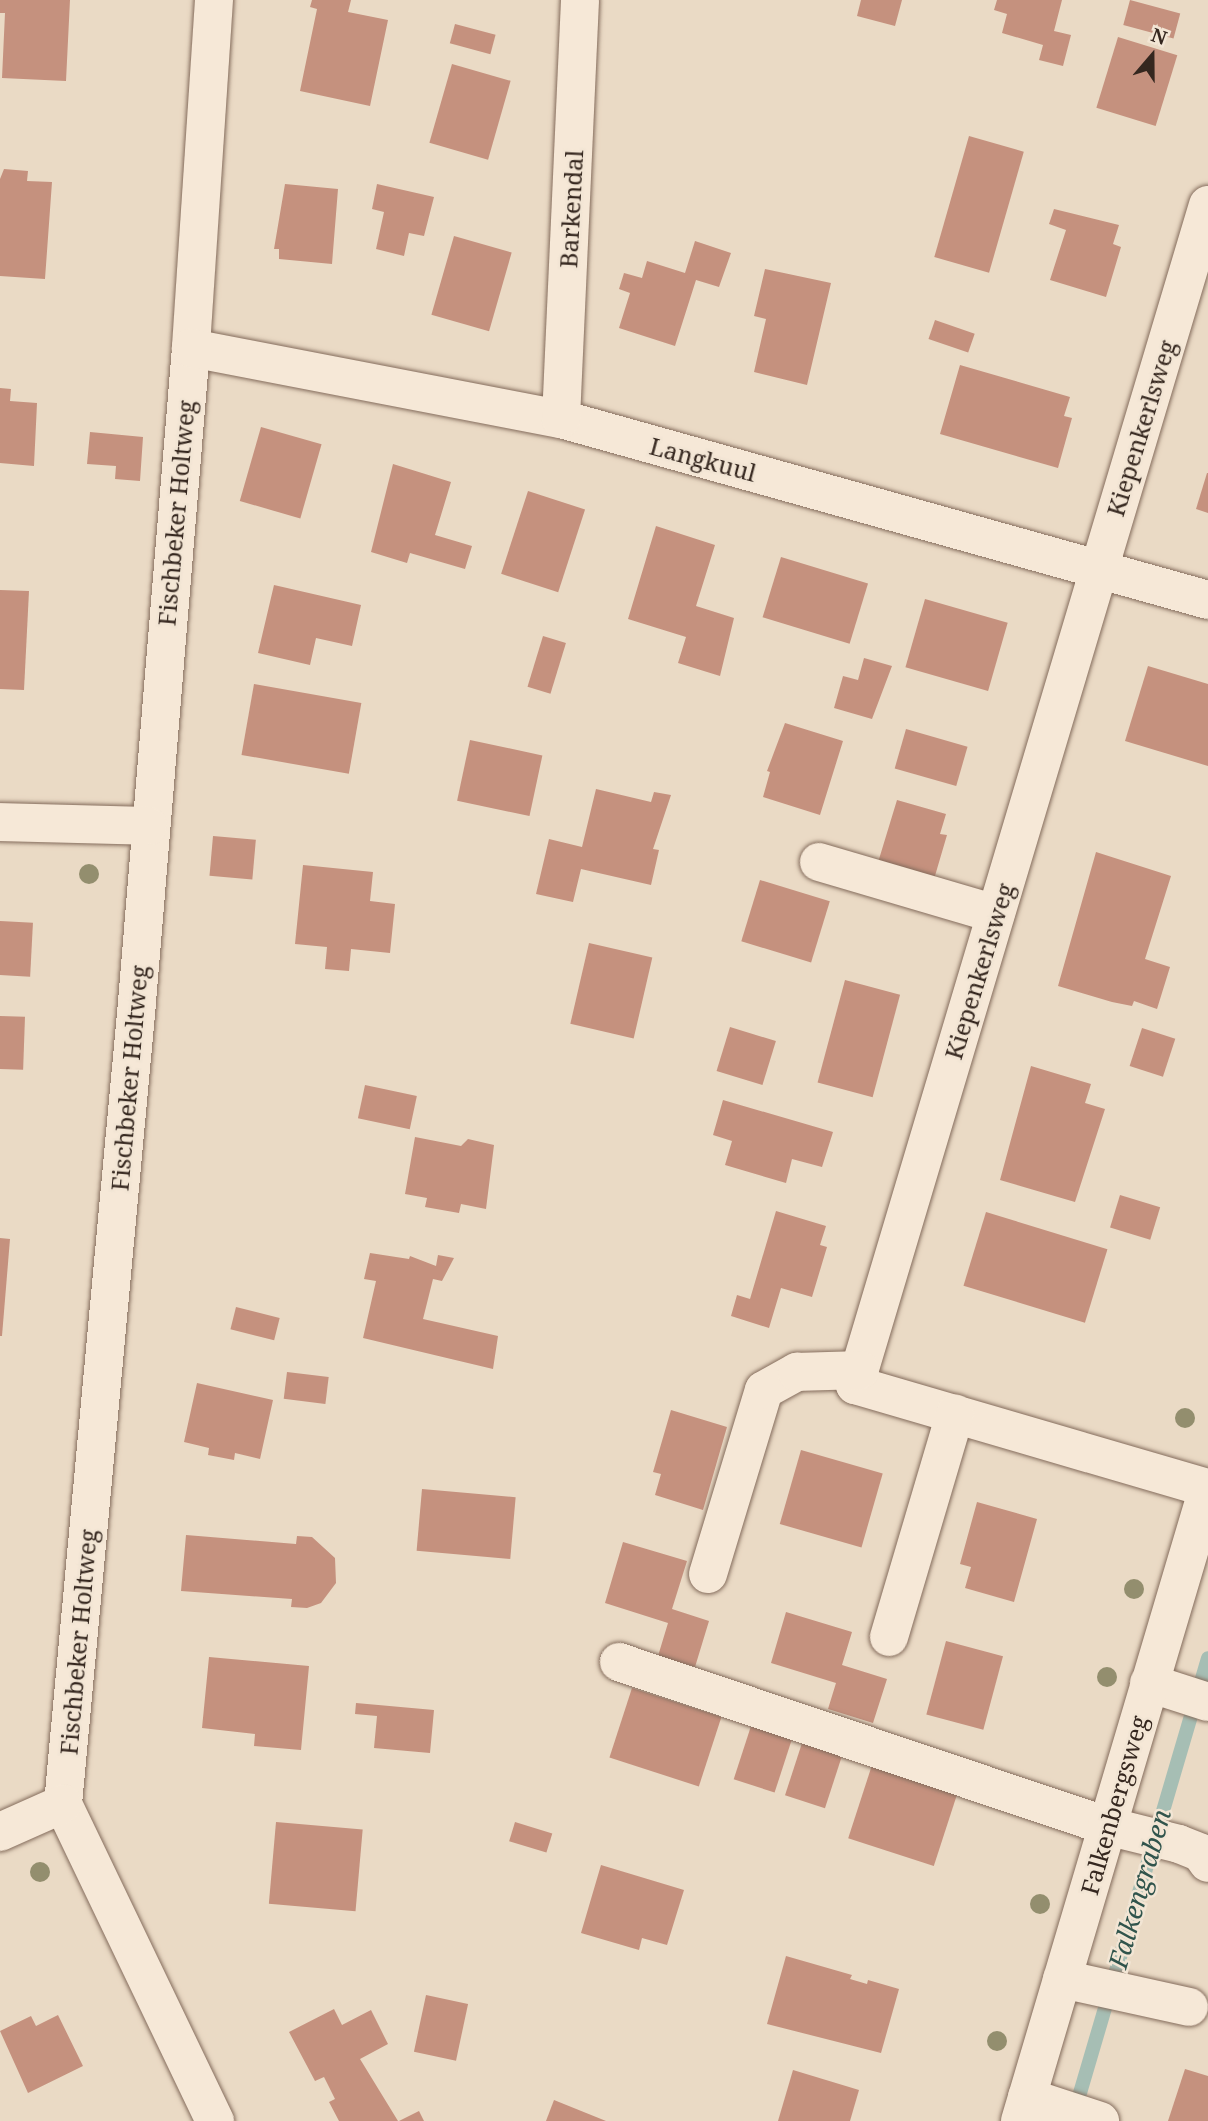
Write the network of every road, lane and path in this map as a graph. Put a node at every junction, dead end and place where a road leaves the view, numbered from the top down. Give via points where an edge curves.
1 (214, 0) edge
2 (580, 0) edge
3 (1208, 205) edge
4 (191, 348) junction
5 (561, 419) junction
6 (1099, 567) junction
7 (1208, 600) edge
8 (0, 822) edge
9 (148, 826) junction
10 (819, 862) dead end
11 (996, 914) junction
12 (860, 1370) junction
13 (955, 1414) junction
14 (1206, 1500) edge
15 (708, 1574) dead end
16 (889, 1637) dead end
17 (619, 1662) dead end
18 (1181, 1693) edge
19 (63, 1804) junction
20 (0, 1832) edge
21 (1139, 1834) junction
22 (1208, 1863) edge
23 (1095, 1985) junction
24 (1189, 2007) dead end
25 (1023, 2109) edge
26 (1083, 2116) edge
27 (215, 2121) edge

1 - 4 street, Fischbeker Holtweg
2 - 5 street, Barkendal
3 - 6 street, Kiepenkerlsweg
4 - 5 street, Langkuul
4 - 9 street, Fischbeker Holtweg
5 - 6 street, Langkuul
6 - 7 street, Langkuul
6 - 11 street, Kiepenkerlsweg
8 - 9 street
9 - 19 street, Fischbeker Holtweg via 136,1014
10 - 11 street
11 - 12 street, Kiepenkerlsweg
12 - 13 street via 855,1385
12 - 15 street via 797,1371 764,1390
13 - 14 street
13 - 16 street
14 - 18 street, Falkenbergsweg
17 - 21 street
18 - 21 street, Falkenbergsweg
19 - 20 street
19 - 27 street
21 - 22 street via 1201,1853
21 - 23 street, Falkenbergsweg
23 - 24 street
23 - 25 street, Falkenbergsweg
25 - 26 street

